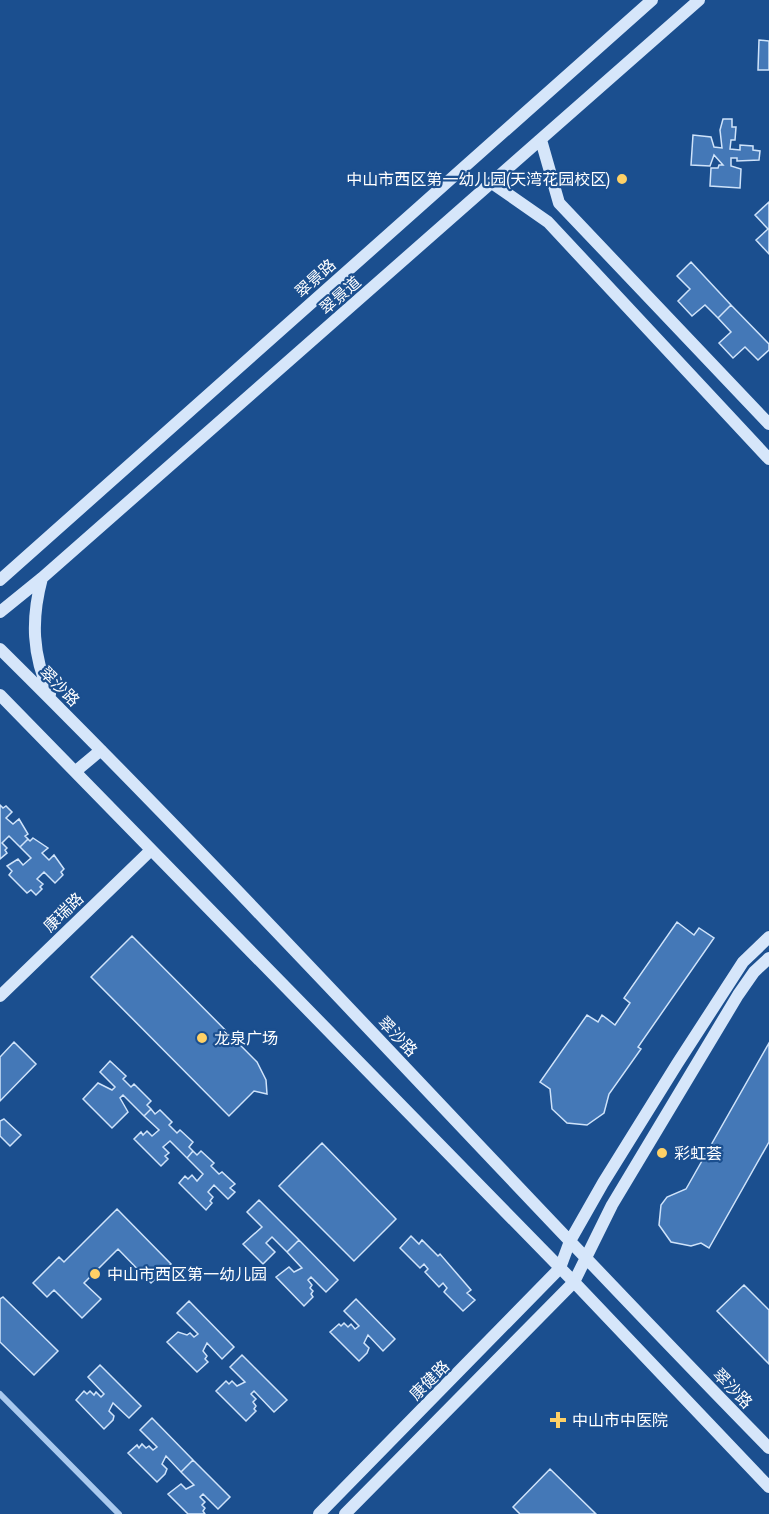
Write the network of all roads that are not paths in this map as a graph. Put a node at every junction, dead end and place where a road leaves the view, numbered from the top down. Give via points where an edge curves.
1 (652, 0) edge
2 (699, 0) edge
3 (541, 140) junction
4 (492, 183) junction
5 (769, 424) edge
6 (769, 459) edge
7 (28, 555) junction
8 (0, 566) edge
9 (42, 578) junction
10 (0, 580) edge
11 (0, 612) edge
12 (0, 649) edge
13 (0, 695) edge
14 (0, 701) edge
15 (52, 701) junction
16 (22, 717) junction
17 (101, 750) junction
18 (76, 771) junction
19 (150, 851) junction
20 (769, 937) edge
21 (769, 958) edge
22 (0, 996) edge
23 (678, 1063) junction
24 (692, 1072) junction
25 (570, 1241) junction
26 (586, 1258) junction
27 (560, 1268) junction
28 (574, 1282) junction
29 (0, 1394) edge
30 (769, 1448) edge
31 (769, 1487) edge
32 (119, 1514) edge
33 (319, 1514) edge
34 (345, 1514) edge

1 - 7 main road, 翠景路
2 - 3 main road, 翠景道
3 - 4 main road, 翠景道
3 - 5 main road via 558,202
4 - 6 main road via 548,222
4 - 9 main road, 翠景道
7 - 8 main road
7 - 10 main road, 翠景路
9 - 11 main road, 翠景道
9 - 15 main road via 34,636 42,678
12 - 15 main road, 翠沙路
13 - 16 main road
14 - 16 main road
15 - 17 main road, 翠沙路
16 - 18 main road
17 - 18 main road
17 - 25 main road, 翠沙路
18 - 19 main road
19 - 22 main road, 康瑞路
19 - 27 main road
20 - 23 main road via 743,962
21 - 24 main road, 康健路 via 738,995
23 - 24 main road
23 - 25 main road
24 - 26 main road, 康健路 via 612,1205
25 - 26 main road, 翠沙路
25 - 27 main road
26 - 28 main road, 康健路
26 - 30 main road, 翠沙路
27 - 28 main road
27 - 33 main road, 康健路
28 - 31 main road
28 - 34 main road, 康健路
29 - 32 street

